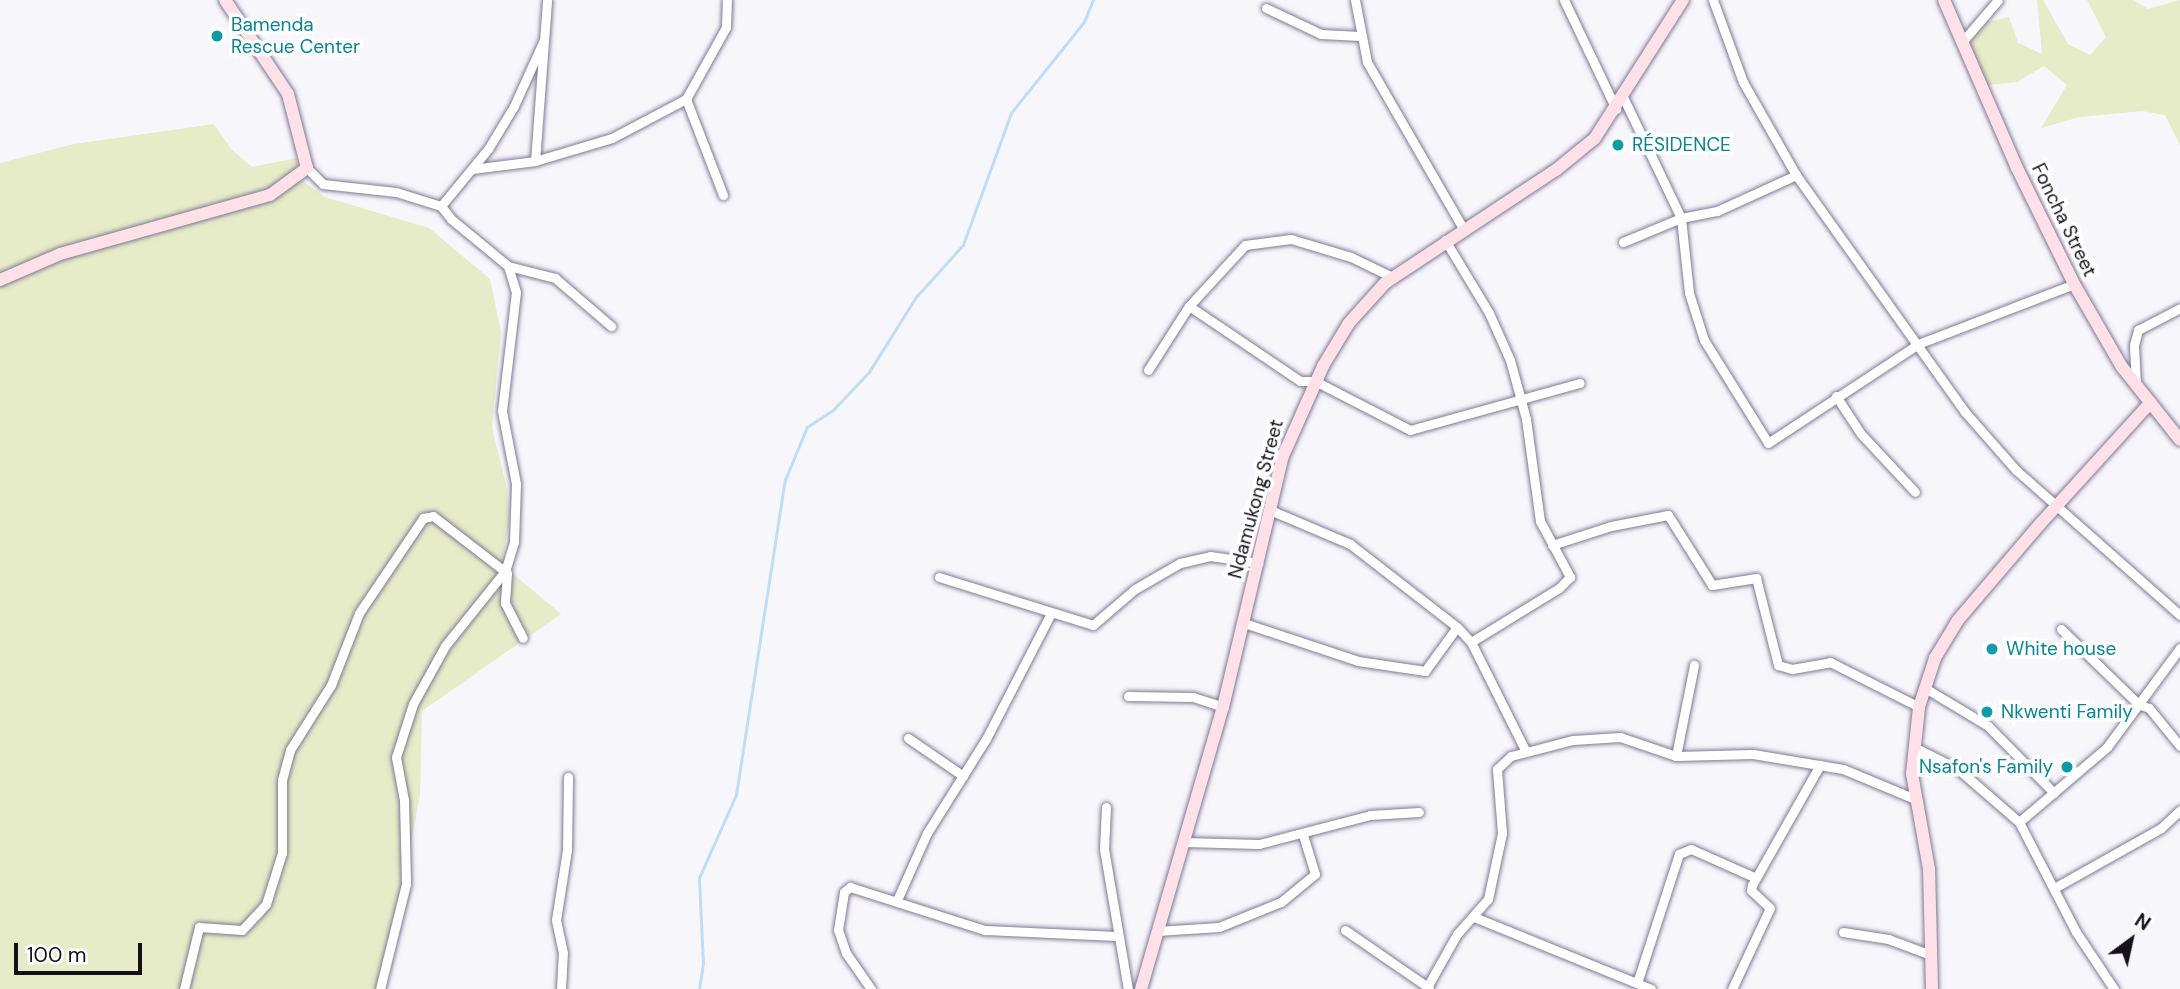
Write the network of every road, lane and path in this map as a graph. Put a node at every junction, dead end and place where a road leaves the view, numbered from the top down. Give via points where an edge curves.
1 (225, 0) edge
2 (547, 0) edge
3 (727, 0) edge
4 (1355, 0) edge
5 (1564, 0) edge
6 (1683, 0) edge
7 (1713, 0) edge
8 (1944, 0) edge
9 (1998, 0) edge
10 (1266, 8) dead end
11 (1360, 36) junction
12 (544, 40) junction
13 (1962, 42) junction
14 (686, 99) junction
15 (1624, 99) junction
16 (1616, 111) junction
17 (536, 161) junction
18 (307, 168) junction
19 (472, 169) junction
20 (1796, 175) junction
21 (723, 195) dead end
22 (441, 206) junction
23 (1681, 218) junction
24 (1463, 228) junction
25 (1445, 240) junction
26 (1623, 242) dead end
27 (508, 266) junction
28 (1392, 277) junction
29 (0, 280) edge
30 (2074, 284) junction
31 (1189, 306) junction
32 (2180, 308) edge
33 (611, 327) dead end
34 (1918, 344) junction
35 (1148, 370) dead end
36 (1315, 382) junction
37 (1580, 383) dead end
38 (2136, 386) junction
39 (1836, 397) junction
40 (1520, 398) junction
41 (2150, 403) junction
42 (2180, 440) edge
43 (1915, 492) dead end
44 (2059, 505) junction
45 (1270, 510) junction
46 (1552, 545) junction
47 (1258, 563) junction
48 (505, 571) junction
49 (939, 577) dead end
50 (1051, 613) junction
51 (2180, 615) edge
52 (1244, 623) junction
53 (1457, 627) junction
54 (2061, 629) dead end
55 (523, 638) dead end
56 (1471, 642) junction
57 (2180, 648) edge
58 (1694, 665) dead end
59 (1924, 688) junction
60 (1128, 696) dead end
61 (2138, 704) junction
62 (1919, 706) junction
63 (1223, 707) junction
64 (908, 738) dead end
65 (2180, 746) edge
66 (1914, 747) junction
67 (1526, 752) junction
68 (1676, 756) junction
69 (1821, 765) junction
70 (963, 776) junction
71 (568, 777) dead end
72 (2054, 793) junction
73 (1915, 799) junction
74 (1106, 807) dead end
75 (2180, 810) edge
76 (1419, 812) dead end
77 (2019, 822) junction
78 (1303, 835) junction
79 (1183, 842) junction
80 (1756, 878) junction
81 (2056, 887) junction
82 (897, 900) junction
83 (1474, 917) junction
84 (1345, 930) dead end
85 (1157, 931) junction
86 (1843, 932) dead end
87 (1117, 936) junction
88 (1931, 955) junction
89 (1637, 983) junction
90 (1428, 988) edge
91 (184, 989) edge
92 (380, 989) edge
93 (561, 989) edge
94 (871, 989) edge
95 (1128, 989) edge
96 (1141, 989) edge
97 (1651, 989) edge
98 (1732, 989) edge
99 (1932, 989) edge
100 (2113, 989) edge

1 - 18 main road via 288,94
2 - 12 street
3 - 14 street via 726,27
4 - 11 street
5 - 16 street
6 - 15 main road, Ndamukong Street
7 - 20 street via 1744,82
8 - 13 main road, Foncha Street
9 - 13 street
10 - 11 street via 1321,34
11 - 24 street via 1382,93
12 - 17 street
12 - 19 street via 514,106
13 - 30 main road, Foncha Street
14 - 17 street via 612,138
14 - 21 street
15 - 16 main road, Ndamukong Street
15 - 23 street
16 - 24 main road, Ndamukong Street via 1577,155
17 - 19 street
18 - 22 street via 323,184 396,192
18 - 29 main road via 270,195 72,250
19 - 22 street
20 - 23 street via 1717,211
20 - 34 street
22 - 27 street
23 - 26 street
23 - 39 street via 1695,317 1764,439 1775,442
24 - 25 main road, Ndamukong Street
25 - 28 main road, Ndamukong Street
25 - 40 street via 1503,341
27 - 33 street via 555,278
27 - 48 street via 516,292 502,421 516,484 517,513
28 - 31 street via 1305,242 1259,241 1234,253
28 - 36 main road, Ndamukong Street via 1349,323
30 - 34 street
30 - 38 main road, Foncha Street
31 - 35 street
31 - 36 street via 1300,381
32 - 38 street via 2138,330
34 - 39 street
34 - 44 street via 1988,442
36 - 40 street via 1410,430
36 - 45 main road, Ndamukong Street via 1292,429
37 - 40 street
38 - 41 main road, Foncha Street
39 - 43 street via 1861,434
40 - 46 street via 1539,521
41 - 42 main road, Foncha Street
41 - 44 main road
44 - 51 street
44 - 59 main road via 1958,620 1935,658
45 - 47 main road, Ndamukong Street
45 - 53 street via 1350,544
46 - 56 street via 1568,569 1566,583
46 - 62 street via 1611,526 1668,515 1712,585 1756,579 1778,665 1792,669 1830,662
47 - 50 street via 1210,556 1180,563 1143,584 1093,625
47 - 52 main road, Ndamukong Street
48 - 55 street via 509,580 505,603
48 - 91 street via 433,516 423,518 359,613 331,685 290,750 282,780 282,853 266,904 242,930 199,927
48 - 92 street via 445,646 413,704 396,757 404,800 406,884
49 - 50 street
50 - 70 street
52 - 53 street via 1358,662 1425,671
52 - 63 main road, Ndamukong Street
53 - 56 street
54 - 61 street
56 - 67 street
57 - 61 street
58 - 68 street
59 - 62 main road
59 - 72 street via 1986,725
60 - 63 street via 1193,697
61 - 65 street via 2149,708
61 - 72 street via 2106,747
62 - 66 main road
63 - 79 main road, Ndamukong Street
64 - 70 street
66 - 73 main road
66 - 77 street via 1958,769
67 - 68 street via 1603,736 1620,737
67 - 83 street via 1503,761 1497,769 1502,832 1488,899
68 - 69 street via 1732,753
69 - 73 street
69 - 80 street
70 - 82 street via 918,849
71 - 93 street via 567,850 556,920 563,953
72 - 77 street
73 - 88 main road via 1929,869
74 - 87 street via 1102,838 1112,876
75 - 81 street via 2167,824
76 - 78 street via 1370,815
77 - 81 street
78 - 79 street via 1235,846
78 - 85 street via 1315,874 1281,902 1219,927
79 - 85 main road, Ndamukong Street
80 - 89 street via 1690,849 1678,854
80 - 98 street via 1751,890 1770,908
81 - 100 street via 2076,932
82 - 87 street via 985,930
82 - 94 street via 850,887 844,892 838,930 846,953
83 - 89 street
83 - 90 street via 1457,934
84 - 90 street
85 - 96 main road, Ndamukong Street
86 - 88 street via 1888,939
87 - 95 street
88 - 99 main road
89 - 97 street

